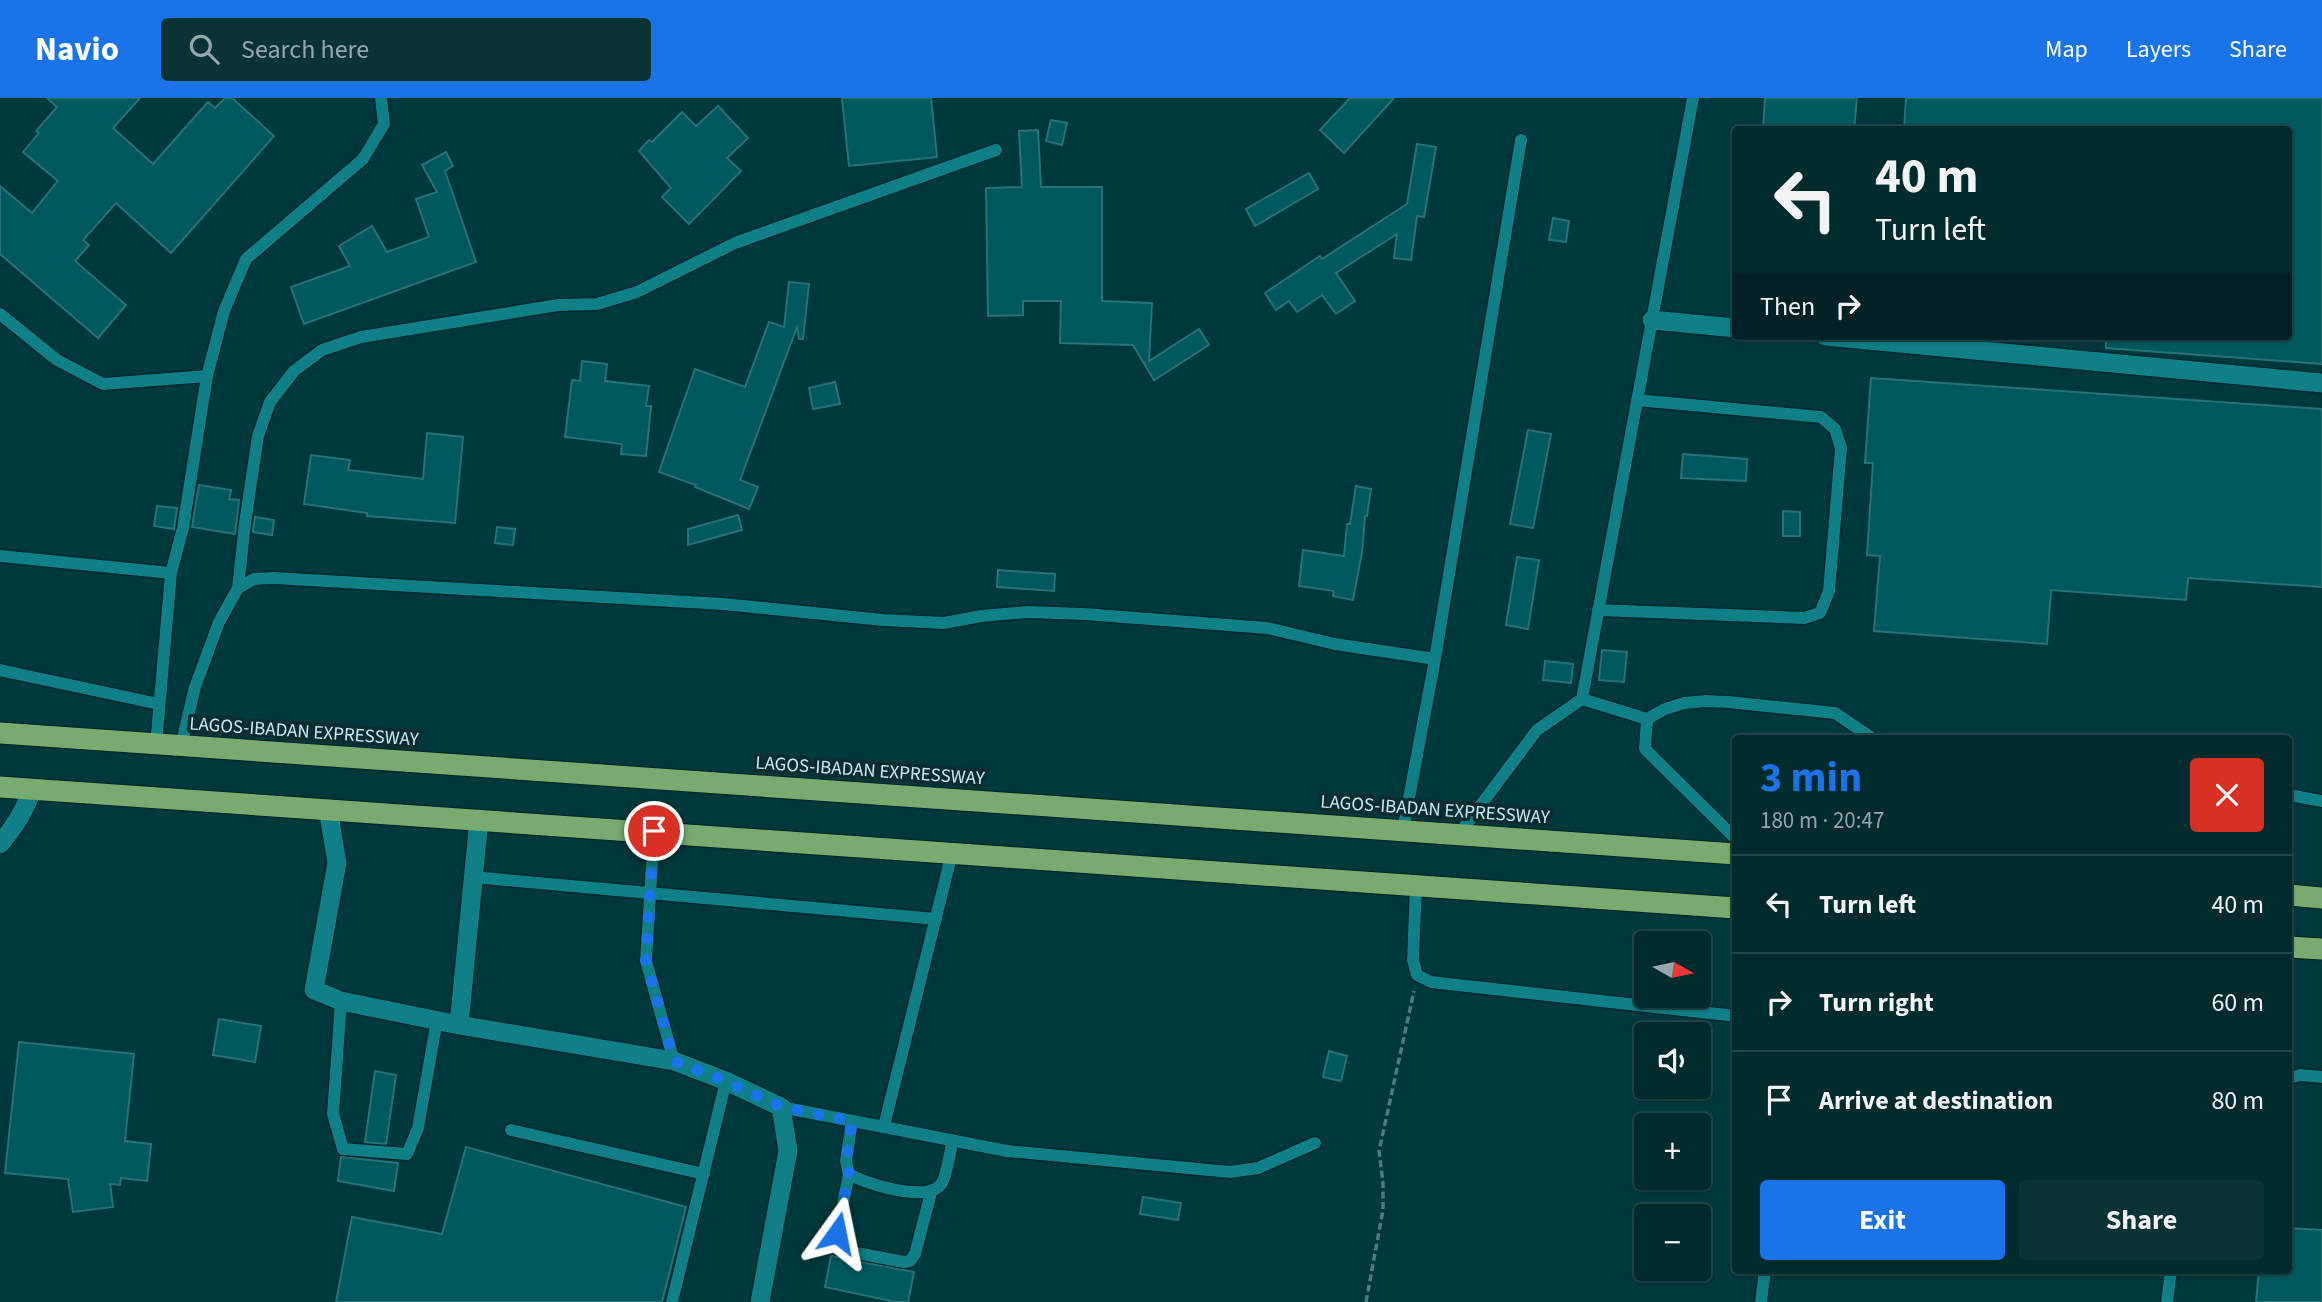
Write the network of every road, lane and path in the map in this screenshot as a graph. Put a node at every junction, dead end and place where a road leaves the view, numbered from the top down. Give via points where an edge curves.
1 (381, 98) edge
2 (1693, 98) edge
3 (1521, 140) dead end
4 (996, 150) dead end
5 (0, 314) edge
6 (1652, 320) junction
7 (1732, 328) edge
8 (1867, 340) edge
9 (207, 376) junction
10 (2322, 383) edge
11 (1637, 400) junction
12 (0, 556) edge
13 (171, 573) junction
14 (238, 588) junction
15 (1598, 610) junction
16 (1435, 659) junction
17 (0, 670) edge
18 (1582, 699) junction
19 (159, 704) junction
20 (1647, 719) junction
21 (0, 733) edge
22 (1868, 735) edge
23 (156, 745) junction
24 (181, 746) junction
25 (0, 787) edge
26 (32, 789) junction
27 (2292, 796) edge
28 (2322, 801) edge
29 (328, 809) junction
30 (479, 819) junction
31 (1403, 830) junction
32 (654, 831) junction
33 (1459, 834) junction
34 (1732, 835) edge
35 (0, 844) edge
36 (952, 853) junction
37 (1732, 854) edge
38 (473, 877) junction
39 (1416, 885) junction
40 (649, 893) junction
41 (2292, 895) edge
42 (2322, 898) edge
43 (1732, 908) edge
44 (936, 919) junction
45 (2292, 947) edge
46 (2322, 949) edge
47 (1417, 975) junction
48 (341, 1001) junction
49 (1732, 1016) edge
50 (437, 1020) junction
51 (459, 1025) junction
52 (674, 1061) junction
53 (2292, 1077) edge
54 (2322, 1077) edge
55 (726, 1081) junction
56 (781, 1107) junction
57 (852, 1121) junction
58 (884, 1126) junction
59 (511, 1130) dead end
60 (953, 1140) junction
61 (1315, 1143) dead end
62 (704, 1174) junction
63 (849, 1174) junction
64 (931, 1193) junction
65 (1764, 1274) edge
66 (2170, 1274) edge
67 (673, 1302) edge
68 (760, 1302) edge
69 (1366, 1302) edge
70 (1761, 1302) edge
71 (2167, 1302) edge

1 - 9 lane via 384,124 363,159 246,259 224,311
2 - 6 lane
3 - 16 lane
4 - 14 lane via 735,243 637,292 597,303 558,305 361,337 322,350 293,371 270,402 258,436
5 - 9 lane via 57,360 103,384
6 - 7 street
6 - 11 lane
8 - 10 street
9 - 13 lane via 183,528
11 - 15 lane
11 - 15 lane via 1821,417 1835,429 1841,448 1829,591 1820,613 1804,618
12 - 13 lane
13 - 19 lane
14 - 16 lane via 254,579 274,578 723,604 944,623 1028,612 1084,614 1267,628
14 - 24 lane via 219,622 200,674
15 - 18 lane
16 - 31 lane
17 - 19 lane
18 - 20 lane
18 - 33 lane via 1537,730
19 - 23 lane
20 - 22 lane via 1684,703 1741,703 1835,713
20 - 34 lane via 1645,749
21 - 23 highway, LAGOS-IBADAN EXPRESSWAY
23 - 24 highway, LAGOS-IBADAN EXPRESSWAY
24 - 31 highway, LAGOS-IBADAN EXPRESSWAY
25 - 26 highway
26 - 29 highway
26 - 35 street via 18,822
27 - 28 lane
29 - 30 highway
29 - 48 street via 337,863 314,990
30 - 32 highway
30 - 38 street
31 - 33 highway, LAGOS-IBADAN EXPRESSWAY
32 - 36 highway
32 - 40 lane
33 - 37 highway, LAGOS-IBADAN EXPRESSWAY
36 - 39 highway
36 - 44 lane
38 - 40 lane
38 - 51 street
39 - 43 highway
39 - 47 lane via 1413,960
40 - 44 lane
40 - 52 lane via 646,961
41 - 42 highway
44 - 58 lane
45 - 46 highway
47 - 49 lane via 1431,982
47 - 69 path via 1379,1151 1382,1210
48 - 50 street
48 - 50 lane via 333,1114 343,1149 407,1154 418,1128
50 - 51 street
51 - 52 street
52 - 55 street
53 - 54 lane
55 - 56 street
55 - 62 lane
56 - 57 lane
56 - 68 street via 788,1151
57 - 58 lane
57 - 63 lane via 846,1161
58 - 60 lane
59 - 62 lane
60 - 61 lane via 1007,1152 1230,1172 1258,1168
60 - 64 lane via 942,1183
62 - 67 lane
63 - 64 lane via 916,1194
63 - 64 lane via 837,1233 838,1249 846,1251 910,1261
65 - 70 lane
66 - 71 lane

